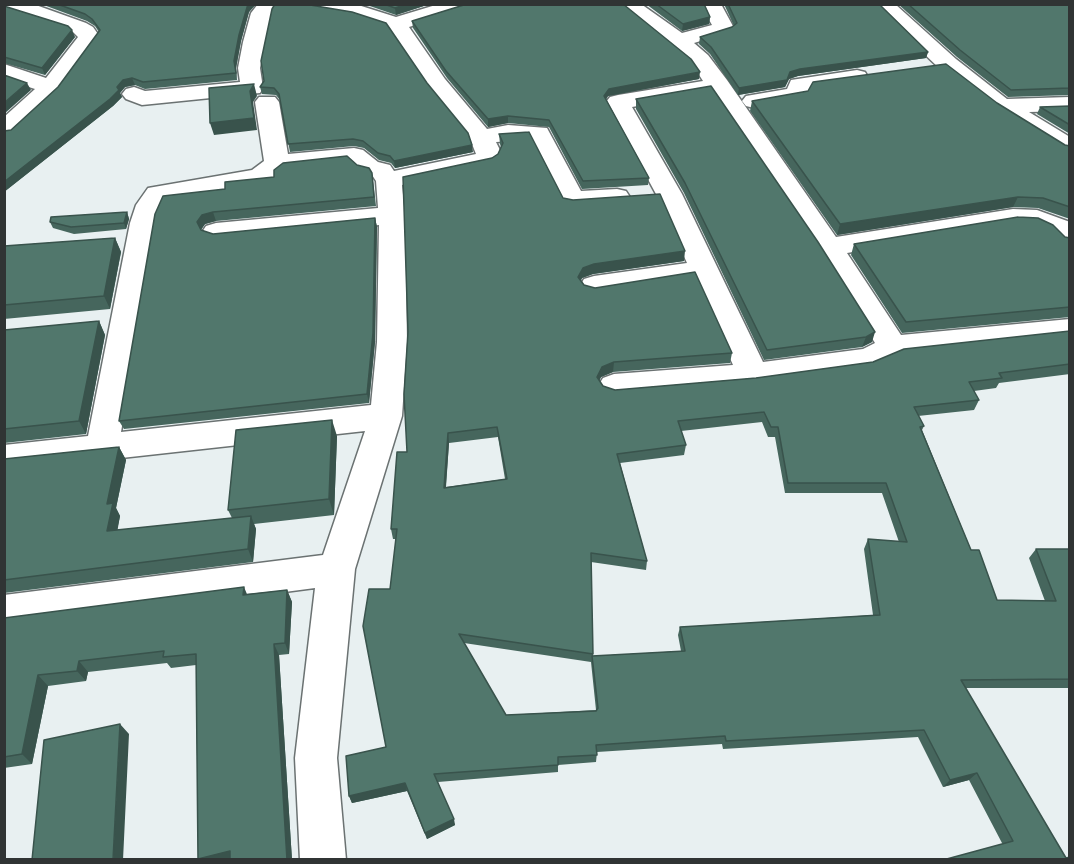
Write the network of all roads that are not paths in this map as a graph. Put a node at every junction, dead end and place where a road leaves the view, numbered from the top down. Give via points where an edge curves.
1 (11, 4) edge
2 (270, 4) edge
3 (307, 4) edge
4 (463, 4) edge
5 (627, 4) edge
6 (710, 4) edge
7 (882, 4) edge
8 (396, 24) junction
9 (679, 41) junction
10 (948, 64) junction
11 (925, 68) edge
12 (4, 71) edge
13 (879, 74) edge
14 (51, 87) junction
15 (134, 94) dead end
16 (725, 95) junction
17 (267, 102) dead end
18 (1070, 104) edge
19 (1002, 106) junction
20 (4, 130) edge
21 (481, 137) junction
22 (1070, 148) edge
23 (276, 163) junction
24 (669, 194) junction
25 (390, 198) junction
26 (216, 232) edge
27 (1070, 239) edge
28 (829, 247) junction
29 (705, 269) junction
30 (594, 286) edge
31 (1070, 329) edge
32 (893, 347) junction
33 (753, 375) junction
34 (615, 386) dead end
35 (386, 416) junction
36 (102, 448) junction
37 (4, 458) edge
38 (336, 569) junction
39 (4, 612) edge
40 (323, 860) edge

1 - 14 street via 86,31 89,38
2 - 15 street via 261,13 254,42 249,68 252,88 142,98
3 - 8 street via 357,11
4 - 8 street
5 - 9 street
6 - 9 street via 723,28
7 - 10 street
8 - 21 street via 437,84
9 - 16 street via 700,60
10 - 11 street
10 - 19 street
12 - 14 street
13 - 16 street via 799,85 797,94
14 - 20 street
16 - 24 street via 618,102
16 - 28 street
17 - 23 street
18 - 19 street
19 - 22 street
21 - 24 street via 508,132 538,133 572,200
21 - 25 street via 488,158 409,174
23 - 25 street via 354,155 369,167 381,170
23 - 36 street via 260,176 157,194 129,240 113,321
24 - 29 street
25 - 26 street
25 - 35 street via 392,342
27 - 28 street via 1050,223 1013,217
28 - 32 street
29 - 30 street
29 - 33 street
31 - 32 street
32 - 33 street via 868,359
33 - 34 street
35 - 36 street
35 - 38 street
36 - 37 street
38 - 39 street
38 - 40 street via 316,758

